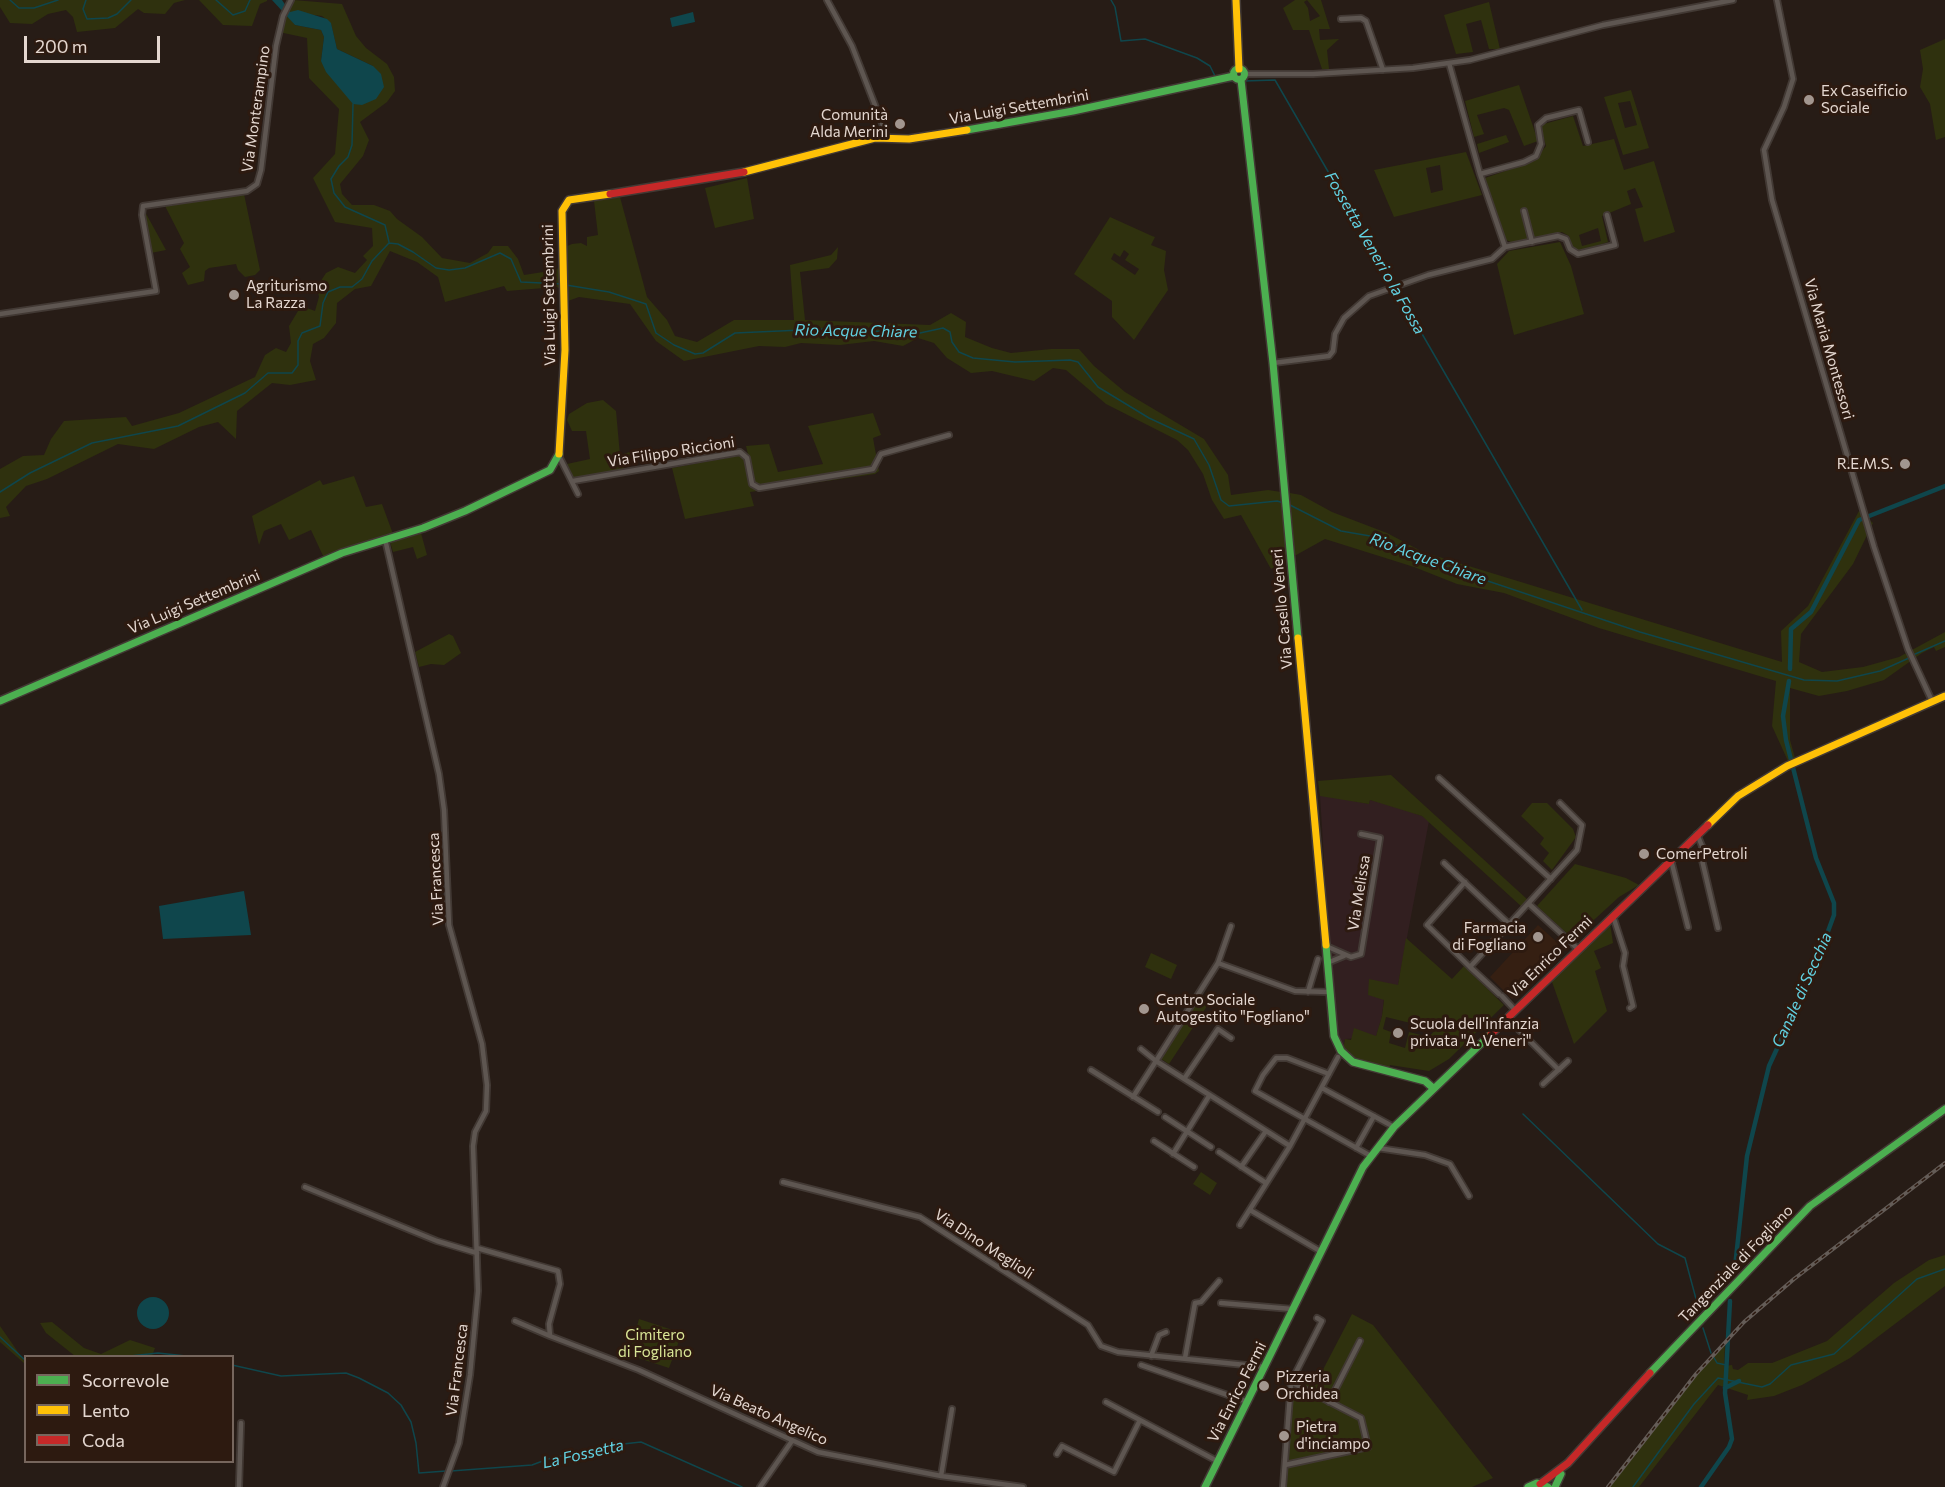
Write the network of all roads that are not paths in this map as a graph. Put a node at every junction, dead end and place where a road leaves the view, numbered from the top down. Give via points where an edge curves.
1 (827, 0) edge
2 (1236, 0) edge
3 (1733, 0) edge
4 (1777, 0) edge
5 (290, 3) edge
6 (1341, 18) dead end
7 (1449, 63) junction
8 (1383, 70) junction
9 (1240, 77) junction
10 (887, 136) junction
11 (1588, 142) dead end
12 (1480, 174) junction
13 (1524, 211) dead end
14 (1607, 215) dead end
15 (1532, 242) junction
16 (1504, 247) junction
17 (0, 314) edge
18 (1272, 363) junction
19 (949, 435) dead end
20 (559, 456) junction
21 (573, 481) junction
22 (578, 494) dead end
23 (384, 539) junction
24 (1945, 696) edge
25 (0, 701) edge
26 (1932, 701) junction
27 (1439, 778) dead end
28 (1560, 803) dead end
29 (1361, 834) dead end
30 (1698, 834) junction
31 (1671, 860) junction
32 (1443, 863) dead end
33 (1551, 879) junction
34 (1465, 882) junction
35 (1528, 904) junction
36 (1613, 916) junction
37 (1509, 924) junction
38 (1231, 926) dead end
39 (1688, 927) dead end
40 (1718, 927) dead end
41 (1326, 946) junction
42 (1578, 949) junction
43 (1345, 956) junction
44 (1318, 959) dead end
45 (1218, 963) junction
46 (1327, 963) junction
47 (1470, 967) junction
48 (1308, 992) junction
49 (1329, 992) junction
50 (1630, 1008) dead end
51 (1515, 1010) junction
52 (1507, 1018) junction
53 (1231, 1038) dead end
54 (1141, 1049) dead end
55 (1338, 1057) dead end
56 (1156, 1061) junction
57 (1568, 1061) dead end
58 (1091, 1070) dead end
59 (1559, 1070) junction
60 (1329, 1074) junction
61 (1184, 1079) junction
62 (1543, 1084) dead end
63 (1322, 1088) junction
64 (1431, 1090) junction
65 (1133, 1096) junction
66 (1209, 1096) junction
67 (1945, 1108) edge
68 (1158, 1112) dead end
69 (1374, 1116) junction
70 (1165, 1117) dead end
71 (1304, 1119) junction
72 (1394, 1126) junction
73 (1186, 1131) junction
74 (1266, 1131) junction
75 (1154, 1142) dead end
76 (1290, 1146) junction
77 (1211, 1147) dead end
78 (1375, 1147) junction
79 (1356, 1148) junction
80 (1220, 1152) dead end
81 (1173, 1154) junction
82 (1369, 1155) junction
83 (1194, 1167) dead end
84 (1241, 1167) junction
85 (783, 1182) dead end
86 (1266, 1183) junction
87 (305, 1186) dead end
88 (1470, 1196) dead end
89 (1250, 1210) junction
90 (1240, 1225) dead end
91 (477, 1251) junction
92 (1320, 1251) junction
93 (1219, 1281) dead end
94 (1221, 1303) dead end
95 (1292, 1309) junction
96 (1317, 1318) dead end
97 (514, 1321) dead end
98 (1166, 1332) dead end
99 (550, 1336) junction
100 (1359, 1341) dead end
101 (1152, 1356) junction
102 (1185, 1358) junction
103 (1141, 1365) dead end
104 (1265, 1367) junction
105 (1291, 1382) junction
106 (1106, 1402) dead end
107 (1248, 1402) junction
108 (1329, 1402) junction
109 (952, 1409) dead end
110 (1140, 1420) junction
111 (241, 1423) dead end
112 (792, 1441) junction
113 (1057, 1454) dead end
114 (1217, 1461) junction
115 (1568, 1462) junction
116 (1285, 1465) junction
117 (940, 1476) junction
118 (1540, 1484) junction
119 (238, 1487) edge
120 (442, 1487) edge
121 (760, 1487) edge
122 (1023, 1487) edge
123 (1205, 1487) edge
124 (1283, 1487) edge
125 (1528, 1487) edge
126 (1548, 1487) edge
127 (1555, 1487) edge

1 - 10 street via 852,46
2 - 9 street, Via Casello Veneri
3 - 7 street, Via Luigi Settembrini via 1603,25 1485,58
4 - 26 street, Via Maria Montessori via 1792,83 1764,150 1772,200 1866,518 1909,651
5 - 17 street, Via Monterampino via 276,46 257,184 248,191 143,206 156,291
6 - 8 street via 1366,21
7 - 8 street, Via Luigi Settembrini
7 - 12 street
8 - 9 street, Via Luigi Settembrini
9 - 10 street, Via Luigi Settembrini via 949,133 909,139
9 - 18 street, Via Casello Veneri
10 - 20 street, Via Luigi Settembrini via 710,179 569,200 562,211 565,350
11 - 12 street via 1579,110 1546,118 1538,125 1541,144 1536,156
12 - 16 street
13 - 15 street
14 - 15 street via 1615,245 1584,255 1573,251 1562,236
15 - 16 street
16 - 18 street via 1492,259 1391,286 1363,300 1339,326 1329,356
18 - 41 street, Via Casello Veneri
19 - 21 street, Via Filippo Riccioni via 881,454 873,469 759,488 752,484 747,458 740,452
20 - 21 street
20 - 23 street, Via Luigi Settembrini via 542,476 444,520
21 - 22 street
23 - 25 street, Via Luigi Settembrini via 342,553
23 - 91 street, Via Francesca via 442,789 449,925 485,1064 486,1110 473,1146
24 - 26 street, Via Enrico Fermi
26 - 30 street, Via Enrico Fermi via 1787,766 1738,796
27 - 33 street
28 - 33 street via 1583,828 1577,850
29 - 43 street, Via Melissa via 1380,838 1361,954 1356,958
30 - 31 street, Via Enrico Fermi
30 - 40 street
31 - 36 street, Via Enrico Fermi
31 - 39 street
32 - 34 street
33 - 35 street
34 - 37 street
34 - 47 street via 1426,925
35 - 37 street
35 - 42 street
36 - 42 street, Via Enrico Fermi
36 - 50 street via 1625,953 1623,966 1633,1006
37 - 47 street
38 - 45 street
41 - 43 street
41 - 46 street, Via Casello Veneri
42 - 51 street, Via Enrico Fermi
43 - 46 street, Via Melissa
44 - 48 street
45 - 48 street via 1295,991
45 - 56 street
46 - 49 street, Via Casello Veneri
47 - 51 street
48 - 49 street
49 - 64 street, Via Casello Veneri via 1334,1036 1346,1057 1417,1081
51 - 52 street, Via Enrico Fermi
52 - 59 street
52 - 64 street, Via Enrico Fermi
53 - 61 street via 1218,1029
54 - 56 street
55 - 60 street
56 - 61 street
56 - 65 street
57 - 59 street
58 - 65 street
59 - 62 street
60 - 63 street
60 - 71 street via 1287,1058 1276,1058 1266,1070 1255,1090
61 - 66 street
63 - 69 street
63 - 71 street
64 - 72 street, Via Enrico Fermi
65 - 68 street
66 - 73 street
66 - 74 street
67 - 115 street, Tangenziale di Fogliano via 1810,1206
69 - 72 street
69 - 79 street
70 - 73 street
71 - 76 street
71 - 79 street
72 - 78 street, Via Enrico Fermi
73 - 77 street
73 - 81 street
74 - 76 street
74 - 84 street
75 - 81 street
76 - 86 street
78 - 82 street, Via Enrico Fermi
78 - 88 street via 1425,1155 1450,1164
79 - 82 street
80 - 84 street
81 - 83 street
82 - 92 street, Via Enrico Fermi
84 - 86 street
85 - 101 street, Via Dino Meglioli via 920,1217 1089,1325 1101,1346
86 - 89 street
87 - 91 street via 450,1246
89 - 90 street
89 - 92 street
91 - 99 street via 558,1271 560,1284 549,1324
91 - 120 street, Via Francesca via 475,1332 466,1410 459,1443
92 - 95 street, Via Enrico Fermi
93 - 102 street via 1201,1302 1195,1303
94 - 95 street
95 - 104 street, Via Enrico Fermi
96 - 105 street via 1322,1321
97 - 99 street, Via Beato Angelico
98 - 101 street via 1159,1335
99 - 112 street, Via Beato Angelico via 639,1370
100 - 108 street
101 - 102 street, Via Dino Meglioli
102 - 104 street, Via Dino Meglioli
103 - 107 street
104 - 107 street, Via Enrico Fermi
105 - 108 street
105 - 116 street
106 - 110 street
107 - 114 street, Via Enrico Fermi
108 - 116 street via 1361,1418 1368,1447
109 - 117 street
110 - 113 street via 1114,1472 1062,1446
110 - 114 street
111 - 119 street
112 - 117 street, Via Beato Angelico via 822,1453
112 - 121 street
114 - 123 street, Via Enrico Fermi
115 - 118 street, Tangenziale di Fogliano
115 - 127 street, Tangenziale di Fogliano
116 - 124 street
117 - 122 street, Via Beato Angelico
118 - 125 street, Tangenziale di Fogliano
118 - 126 street

